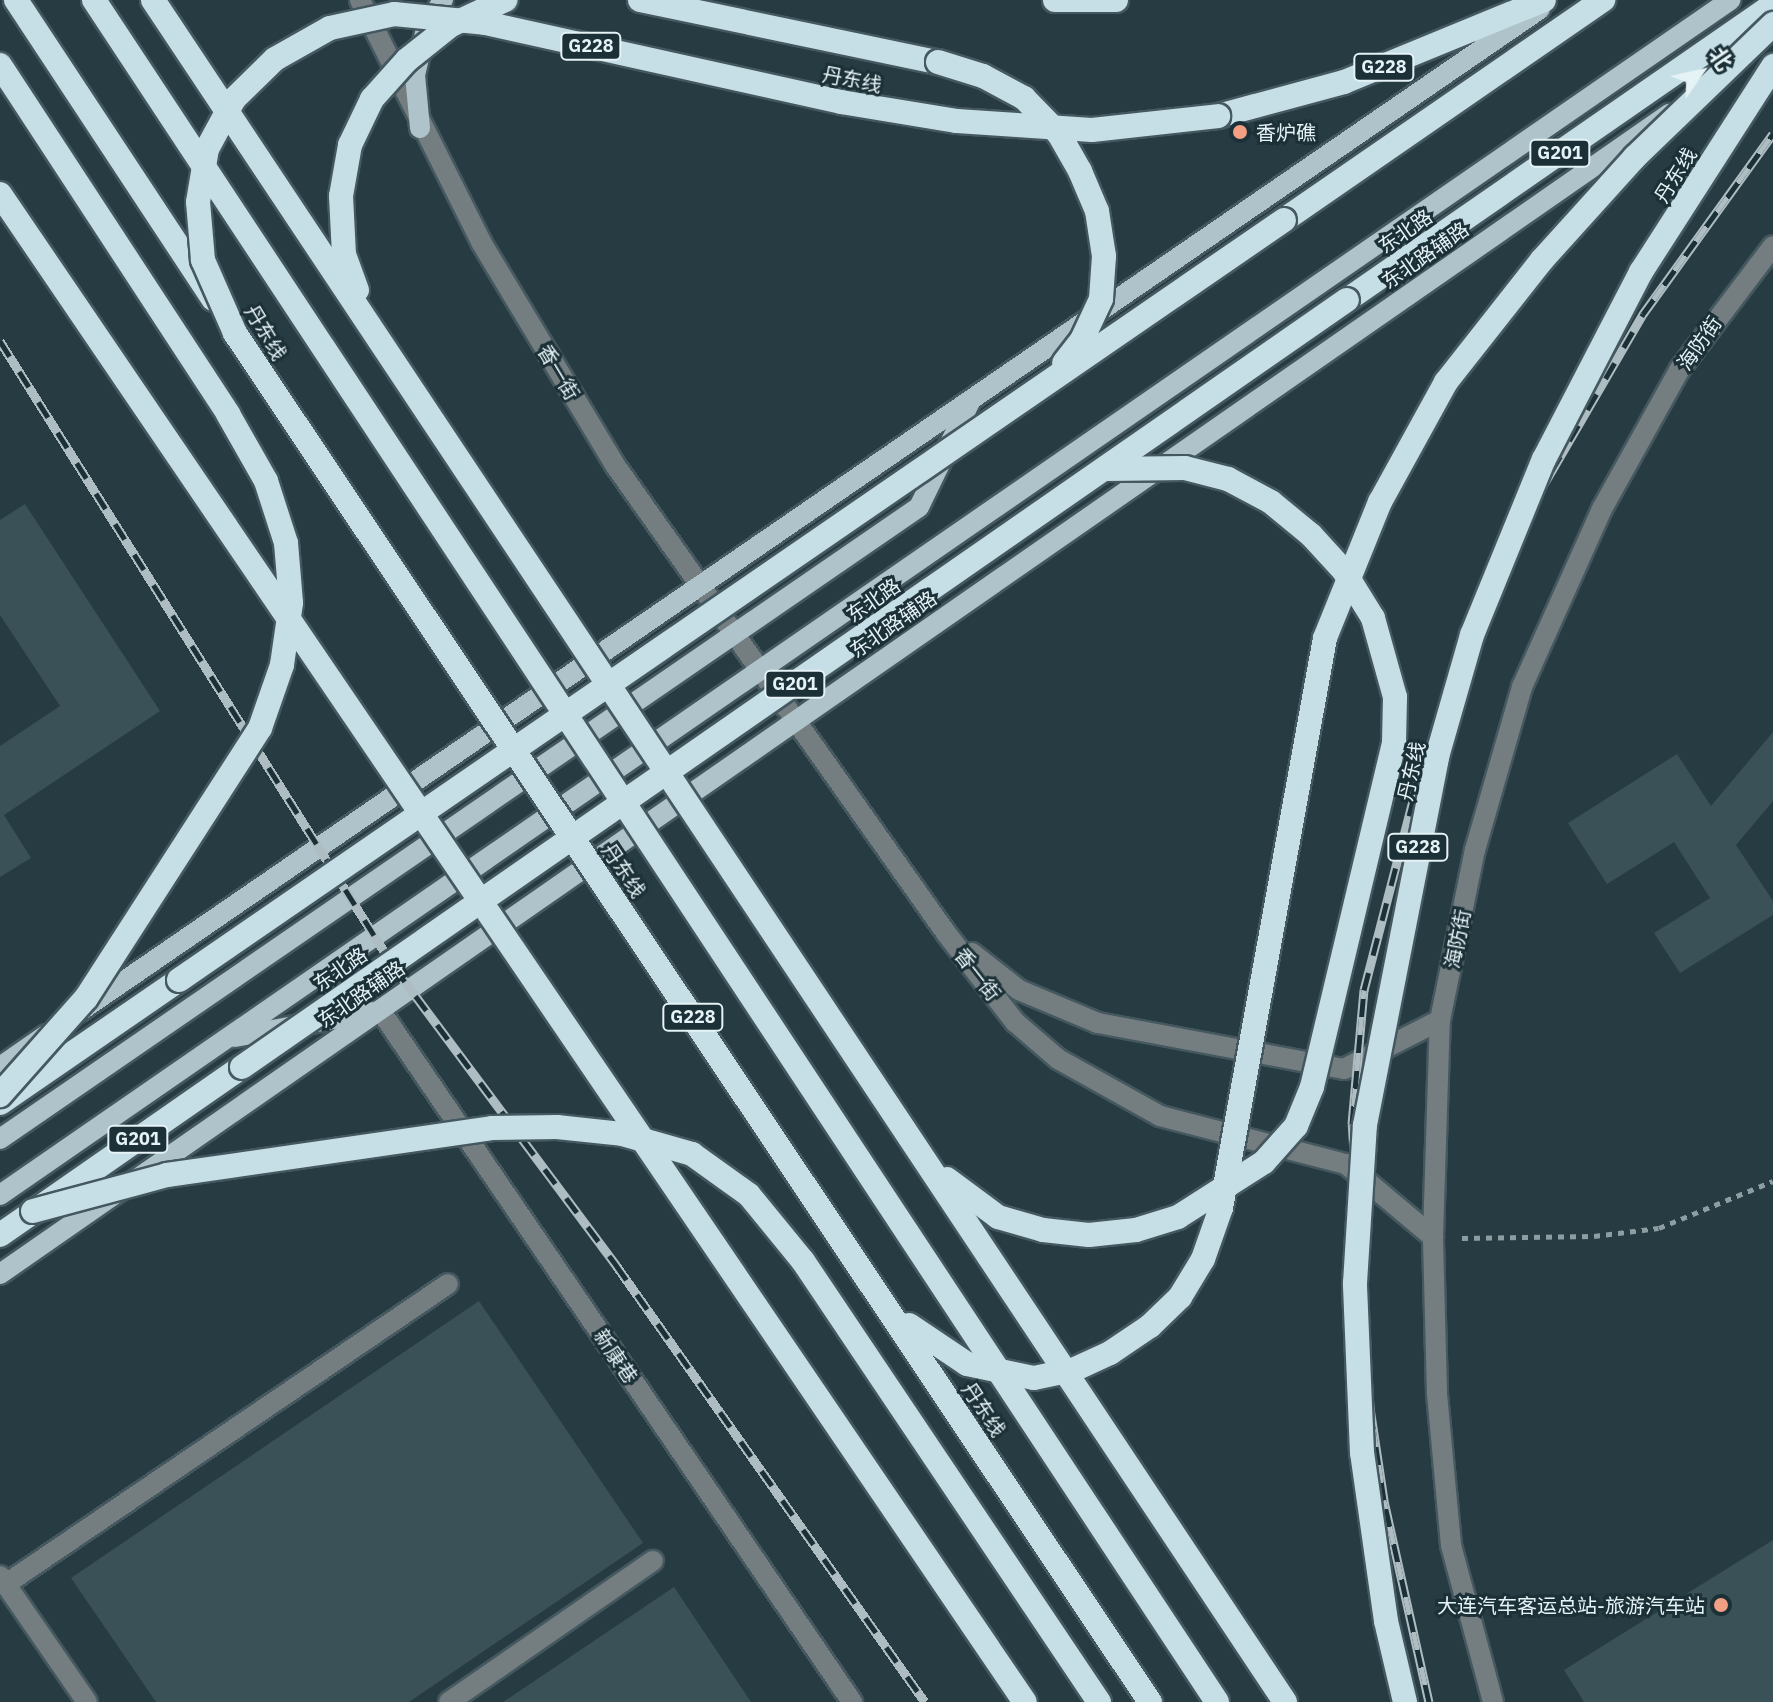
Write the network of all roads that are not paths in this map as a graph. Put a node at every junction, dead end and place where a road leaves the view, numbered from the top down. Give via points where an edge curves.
1 (16, 0) edge
2 (94, 0) edge
3 (153, 0) edge
4 (360, 0) edge
5 (443, 0) edge
6 (505, 0) edge
7 (640, 0) edge
8 (1055, 0) edge
9 (1116, 0) edge
10 (1544, 0) edge
11 (1553, 0) edge
12 (1603, 0) edge
13 (1730, 0) edge
14 (1773, 5) edge
15 (1773, 24) edge
16 (1773, 41) edge
17 (0, 65) edge
18 (1773, 66) edge
19 (420, 128) junction
20 (0, 194) edge
21 (1773, 246) edge
22 (368, 323) junction
23 (235, 333) junction
24 (1047, 382) junction
25 (972, 399) junction
26 (1104, 469) junction
27 (700, 586) junction
28 (734, 635) junction
29 (759, 671) junction
30 (795, 722) junction
31 (946, 933) junction
32 (165, 953) junction
33 (199, 1002) junction
34 (380, 1010) junction
35 (1440, 1020) junction
36 (226, 1038) junction
37 (0, 1067) edge
38 (0, 1095) edge
39 (0, 1103) edge
40 (26, 1121) junction
41 (0, 1132) edge
42 (0, 1139) edge
43 (920, 1153) junction
44 (0, 1195) edge
45 (33, 1211) junction
46 (0, 1235) edge
47 (1433, 1237) junction
48 (0, 1274) edge
49 (448, 1284) dead end
50 (886, 1305) junction
51 (653, 1561) dead end
52 (3, 1580) edge
53 (87, 1702) edge
54 (449, 1702) edge
55 (852, 1702) edge
56 (1025, 1702) edge
57 (1099, 1702) edge
58 (1150, 1702) edge
59 (1217, 1702) edge
60 (1285, 1702) edge
61 (1405, 1702) edge
62 (1493, 1702) edge

1 - 23 highway, bridge
2 - 59 highway, bridge
3 - 22 highway, bridge
4 - 19 street, 香一街
5 - 19 main road via 426,29 415,75
6 - 22 highway, bridge via 451,25 407,60 372,99 350,145 341,196 344,255
7 - 24 highway, bridge via 938,62 983,76 1024,98 1059,134 1080,171 1097,211 1104,256 1101,299 1082,340
8 - 9 highway
10 - 23 highway, 丹东线 / G228, bridge via 1482,30 1344,82 1218,116 1092,130 957,121 841,102 485,23 394,14 330,28 275,59 234,99 207,149 198,202 203,260
11 - 25 main road
12 - 24 highway, bridge
13 - 29 main road, 东北路
14 - 26 highway, 东北路 / G201, bridge
15 - 50 highway, bridge via 1635,157 1542,260 1446,382 1380,502 1325,638 1221,1208 1203,1259 1180,1297 1110,1353 1073,1370 1034,1378 967,1364 931,1345
16 - 30 main road, 东北路辅路
17 - 38 highway, bridge via 228,414 266,481 286,543 291,603 282,665 260,728 86,998
18 - 61 highway, 丹东线 / G228, bridge via 1641,272 1544,459 1472,635 1437,757 1365,1125 1355,1283 1362,1453 1386,1621
19 - 27 street, 香一街 via 481,242 615,465
20 - 56 highway, bridge
21 - 35 street, 海防街 via 1680,369 1602,509 1522,687 1475,850
22 - 43 highway, bridge
23 - 50 highway, 丹东线 / G228, bridge
24 - 39 highway, bridge
25 - 27 main road
25 - 28 main road via 919,507
26 - 43 highway, bridge via 1185,468 1228,479 1271,502 1344,571 1373,618 1386,653 1395,697 1394,742 1312,1087 1296,1126 1264,1162 1178,1217 1136,1230 1089,1235 1043,1230 998,1217
26 - 45 highway, 东北路 / G201, bridge
27 - 28 street, 香一街
27 - 32 main road
28 - 29 street, 香一街
28 - 33 main road
29 - 30 street, 香一街
29 - 36 main road, 东北路
30 - 31 street, 香一街
30 - 34 main road, 东北路辅路
31 - 35 street, 香一街 via 1019,990 1098,1023 1344,1069
31 - 47 street, 香一街 via 1015,1022 1058,1059 1160,1116 1346,1164
32 - 33 main road
32 - 37 main road
33 - 40 main road
34 - 36 main road
34 - 48 main road, 东北路辅路
34 - 55 street, 新康巷
35 - 47 street, 海防街
36 - 44 main road, 东北路
40 - 41 main road
40 - 42 main road
43 - 60 highway, bridge
45 - 46 highway, 东北路 / G201
45 - 57 highway, bridge via 167,1175 492,1128 622,1134 692,1154 749,1195 803,1261
47 - 62 street, 海防街 via 1437,1393 1451,1545
49 - 52 street
50 - 58 highway, 丹东线 / G228, bridge
51 - 54 street
52 - 53 street

